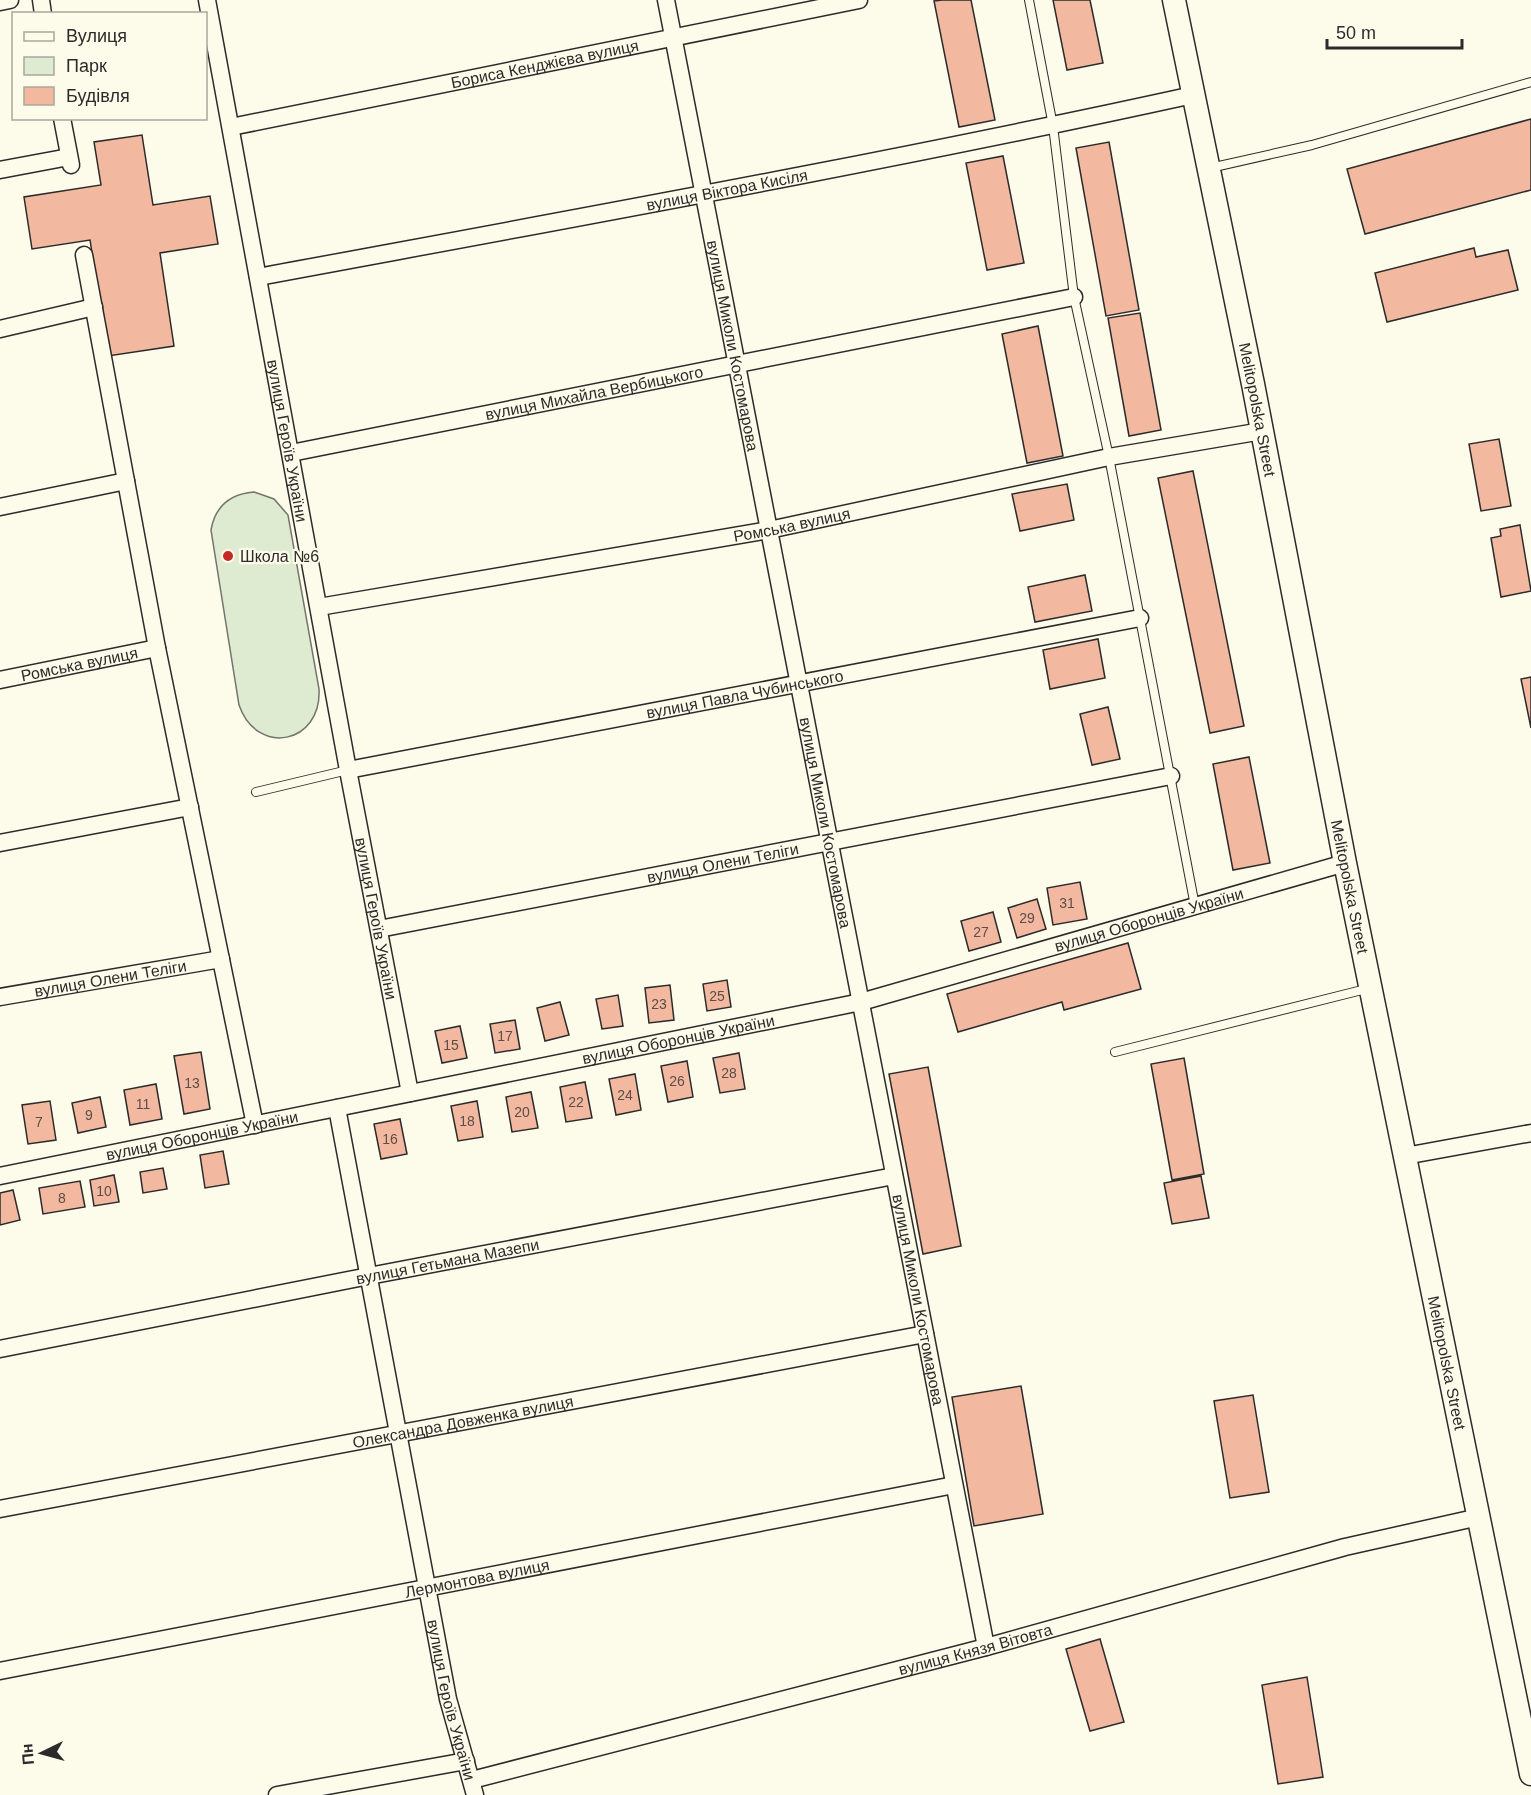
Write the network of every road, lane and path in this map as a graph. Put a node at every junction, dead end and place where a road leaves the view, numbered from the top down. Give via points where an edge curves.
1 (10, 0) edge
2 (207, 0) edge
3 (666, 0) edge
4 (859, 0) edge
5 (1029, 0) edge
6 (1174, 0) edge
7 (0, 2) edge
8 (674, 38) junction
9 (1531, 82) edge
10 (1194, 95) junction
11 (62, 120) edge
12 (1053, 126) junction
13 (231, 127) junction
14 (1208, 168) junction
15 (0, 170) edge
16 (704, 194) junction
17 (84, 255) dead end
18 (258, 277) junction
19 (1074, 297) junction
20 (94, 307) junction
21 (0, 329) edge
22 (738, 364) junction
23 (1262, 431) junction
24 (291, 453) junction
25 (1109, 457) junction
26 (126, 481) junction
27 (0, 507) edge
28 (769, 530) junction
29 (319, 607) junction
30 (1140, 618) junction
31 (157, 648) junction
32 (0, 680) edge
33 (799, 683) junction
34 (348, 770) junction
35 (1171, 776) junction
36 (256, 792) dead end
37 (190, 807) junction
38 (830, 842) junction
39 (0, 843) edge
40 (1345, 863) junction
41 (1195, 906) junction
42 (379, 929) junction
43 (221, 958) junction
44 (1371, 987) junction
45 (0, 997) edge
46 (861, 1002) junction
47 (1115, 1052) dead end
48 (410, 1093) junction
49 (337, 1108) junction
50 (255, 1125) junction
51 (1531, 1132) edge
52 (1405, 1156) junction
53 (0, 1176) edge
54 (894, 1176) junction
55 (369, 1276) junction
56 (925, 1334) junction
57 (0, 1349) edge
58 (398, 1433) junction
59 (954, 1485) junction
60 (0, 1509) edge
61 (1479, 1516) junction
62 (427, 1588) junction
63 (986, 1647) junction
64 (0, 1671) edge
65 (466, 1761) junction
66 (1531, 1774) edge
67 (473, 1788) edge
68 (277, 1795) edge

1 - 7 street
2 - 13 street, вулиця Героїв України
3 - 8 street, вулиця Миколи Костомарова
4 - 8 street, Бориса Кенджієва вулиця
5 - 12 lane
6 - 10 main road, Melitopolska Street
8 - 13 street, Бориса Кенджієва вулиця
8 - 16 street, вулиця Миколи Костомарова
9 - 14 lane via 1312,145
10 - 12 street, вулиця Віктора Кисіля
10 - 14 main road, Melitopolska Street
11 - 15 street via 70,161
12 - 16 street, вулиця Віктора Кисіля
12 - 19 lane
13 - 18 street, вулиця Героїв України
14 - 23 main road, Melitopolska Street
16 - 18 street, вулиця Віктора Кисіля
16 - 22 street, вулиця Миколи Костомарова
17 - 20 street
18 - 24 street, вулиця Героїв України
19 - 22 street, вулиця Михайла Вербицького
19 - 25 lane
20 - 21 street
20 - 26 street
22 - 24 street, вулиця Михайла Вербицького
22 - 28 street, вулиця Миколи Костомарова
23 - 25 street, Ромська вулиця
23 - 40 main road, Melitopolska Street
24 - 29 street, вулиця Героїв України
25 - 28 street, Ромська вулиця
25 - 30 lane
26 - 27 street
26 - 31 street
28 - 29 street, Ромська вулиця
28 - 33 street, вулиця Миколи Костомарова
29 - 34 street, вулиця Героїв України
30 - 33 street, вулиця Павла Чубинського
30 - 35 lane
31 - 32 street, Ромська вулиця
31 - 37 street
33 - 34 street, вулиця Павла Чубинського
33 - 38 street, вулиця Миколи Костомарова
34 - 36 lane
34 - 42 street, вулиця Героїв України
35 - 38 street, вулиця Олени Теліги
35 - 41 lane
37 - 39 street
37 - 43 street
38 - 42 street, вулиця Олени Теліги
38 - 46 street, вулиця Миколи Костомарова
40 - 41 street, вулиця Оборонців України
40 - 44 main road, Melitopolska Street
41 - 46 street, вулиця Оборонців України
42 - 48 street, вулиця Героїв України
43 - 45 street, вулиця Олени Теліги
43 - 50 street
44 - 47 lane
44 - 52 main road, Melitopolska Street
46 - 48 street, вулиця Оборонців України
46 - 54 street, вулиця Миколи Костомарова
48 - 49 street, вулиця Оборонців України
49 - 50 street, вулиця Оборонців України
49 - 55 street, вулиця Героїв України
50 - 53 street, вулиця Оборонців України
51 - 52 street
52 - 61 main road, Melitopolska Street
54 - 55 street, вулиця Гетьмана Мазепи
54 - 56 street, вулиця Миколи Костомарова
55 - 57 street, вулиця Гетьмана Мазепи
55 - 58 street, вулиця Героїв України
56 - 58 street, Олександра Довженка вулиця
56 - 59 street, вулиця Миколи Костомарова
58 - 60 street, Олександра Довженка вулиця
58 - 62 street, вулиця Героїв України
59 - 62 street, Лермонтова вулиця
59 - 63 street, вулиця Миколи Костомарова
61 - 63 street, вулиця Князя Вітовта via 1345,1547
61 - 66 main road, Melitopolska Street
62 - 64 street, Лермонтова вулиця
62 - 65 street, вулиця Героїв України via 448,1699
63 - 67 street, вулиця Князя Вітовта
65 - 67 street, вулиця Героїв України
65 - 68 street

